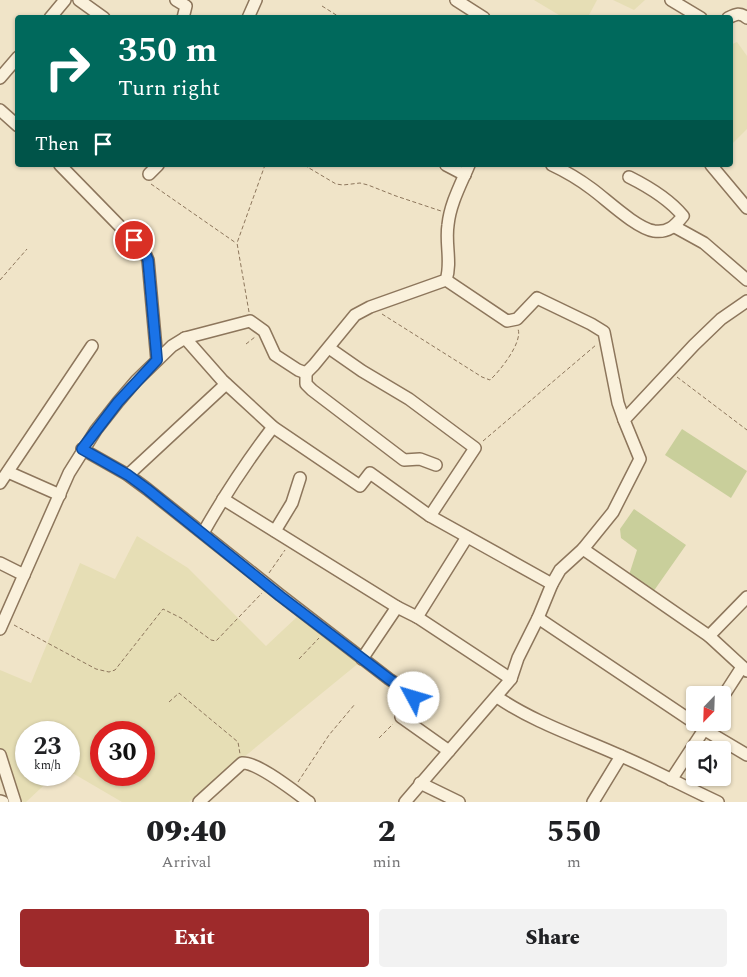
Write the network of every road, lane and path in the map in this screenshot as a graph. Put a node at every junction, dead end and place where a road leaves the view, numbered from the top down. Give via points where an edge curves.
1 (65, 0) edge
2 (80, 0) edge
3 (176, 0) edge
4 (256, 0) edge
5 (456, 0) edge
6 (671, 0) edge
7 (322, 6) dead end
8 (52, 15) edge
9 (100, 15) edge
10 (184, 15) edge
11 (249, 15) edge
12 (336, 15) edge
13 (479, 15) edge
14 (696, 15) edge
15 (733, 15) edge
16 (747, 18) edge
17 (15, 60) edge
18 (0, 78) edge
19 (0, 110) edge
20 (15, 123) edge
21 (62, 167) edge
22 (157, 167) edge
23 (264, 167) edge
24 (307, 167) edge
25 (454, 167) edge
26 (556, 167) edge
27 (713, 167) edge
28 (467, 170) edge
29 (629, 177) dead end
30 (149, 179) joint
31 (747, 208) edge
32 (449, 214) junction
33 (675, 227) junction
34 (237, 243) junction
35 (27, 249) dead end
36 (0, 280) edge
37 (446, 280) junction
38 (747, 280) edge
39 (747, 301) edge
40 (370, 307) junction
41 (250, 320) junction
42 (512, 320) junction
43 (264, 331) junction
44 (185, 338) junction
45 (606, 340) junction
46 (246, 344) dead end
47 (92, 346) dead end
48 (329, 348) junction
49 (157, 360) junction
50 (670, 372) junction
51 (306, 373) junction
52 (226, 384) junction
53 (624, 420) junction
54 (273, 427) junction
55 (747, 430) edge
56 (475, 448) junction
57 (82, 449) junction
58 (436, 465) dead end
59 (8, 472) junction
60 (128, 475) junction
61 (300, 478) dead end
62 (0, 483) edge
63 (60, 495) junction
64 (223, 499) junction
65 (430, 516) junction
66 (275, 531) junction
67 (203, 533) junction
68 (468, 537) junction
69 (290, 542) junction
70 (583, 549) junction
71 (0, 562) edge
72 (24, 575) junction
73 (265, 584) junction
74 (552, 584) junction
75 (747, 597) edge
76 (397, 607) junction
77 (417, 617) junction
78 (538, 618) junction
79 (2, 624) edge
80 (326, 631) junction
81 (709, 636) junction
82 (298, 659) dead end
83 (362, 659) junction
84 (745, 669) edge
85 (511, 679) junction
86 (731, 687) edge
87 (497, 697) junction
88 (169, 702) dead end
89 (355, 704) dead end
90 (686, 713) edge
91 (401, 717) junction
92 (704, 731) edge
93 (714, 731) edge
94 (379, 738) dead end
95 (449, 751) junction
96 (0, 755) edge
97 (747, 755) edge
98 (621, 756) junction
99 (242, 762) junction
100 (671, 780) junction
101 (420, 783) junction
102 (5, 785) edge
103 (292, 790) junction
104 (16, 802) edge
105 (199, 802) edge
106 (309, 802) edge
107 (405, 802) edge
108 (459, 802) edge
109 (593, 802) edge
110 (718, 802) edge

1 - 8 street
2 - 9 street
3 - 10 street via 186,6
4 - 11 street
5 - 13 street
6 - 14 street
7 - 12 path
15 - 16 street via 737,13
17 - 18 street
19 - 20 street
21 - 49 street via 144,251 148,260
22 - 30 street
23 - 34 path
24 - 32 path via 336,184 368,185
25 - 28 street
26 - 33 street via 643,227 661,231
27 - 31 street
28 - 32 street
29 - 33 street via 675,206 683,216
30 - 34 path
32 - 37 street via 449,272
33 - 38 street via 704,244
34 - 41 path
35 - 36 path
37 - 40 street
37 - 42 street via 507,321
39 - 50 street via 721,319
40 - 42 path via 490,380 519,338 519,330
40 - 48 street via 355,315
41 - 43 street
41 - 44 street
42 - 45 street via 517,319 537,298 591,324 604,332
43 - 46 path
43 - 51 street via 275,355
44 - 49 street
44 - 52 street
45 - 53 street
45 - 56 path via 598,343
47 - 59 street
48 - 51 street
48 - 56 street via 410,399
49 - 57 street via 118,402
50 - 53 street
50 - 55 path
51 - 58 street via 306,384 312,390 404,460
52 - 54 street
52 - 60 street
53 - 70 street via 640,459 613,512
54 - 64 street
54 - 65 street via 360,486 370,473
56 - 65 street
57 - 60 street
57 - 63 street
59 - 62 street
59 - 63 street
60 - 67 street
61 - 66 street via 292,503
63 - 72 street
64 - 66 street
64 - 67 street
65 - 68 street
66 - 69 street
67 - 73 street
68 - 74 street
68 - 77 street
69 - 73 path
69 - 76 street
70 - 74 street via 560,570
70 - 81 street
71 - 72 street
72 - 79 street
73 - 79 path via 216,641 163,609 115,670 109,672 96,669
73 - 80 street
74 - 78 street
75 - 81 street
76 - 77 street
76 - 83 street
77 - 85 street
78 - 85 street
78 - 90 street
80 - 82 path
80 - 83 street
81 - 84 street
83 - 91 street via 413,695
84 - 86 street
85 - 87 street
87 - 95 street
87 - 98 street via 515,709
88 - 99 path via 179,693 238,742
89 - 103 path
91 - 94 path
91 - 95 street
92 - 100 street
93 - 97 street
95 - 101 street
96 - 102 street
98 - 100 street
98 - 109 street
99 - 103 street via 252,764
99 - 105 street
100 - 110 street
101 - 107 street
101 - 108 street
102 - 104 street
103 - 106 street

